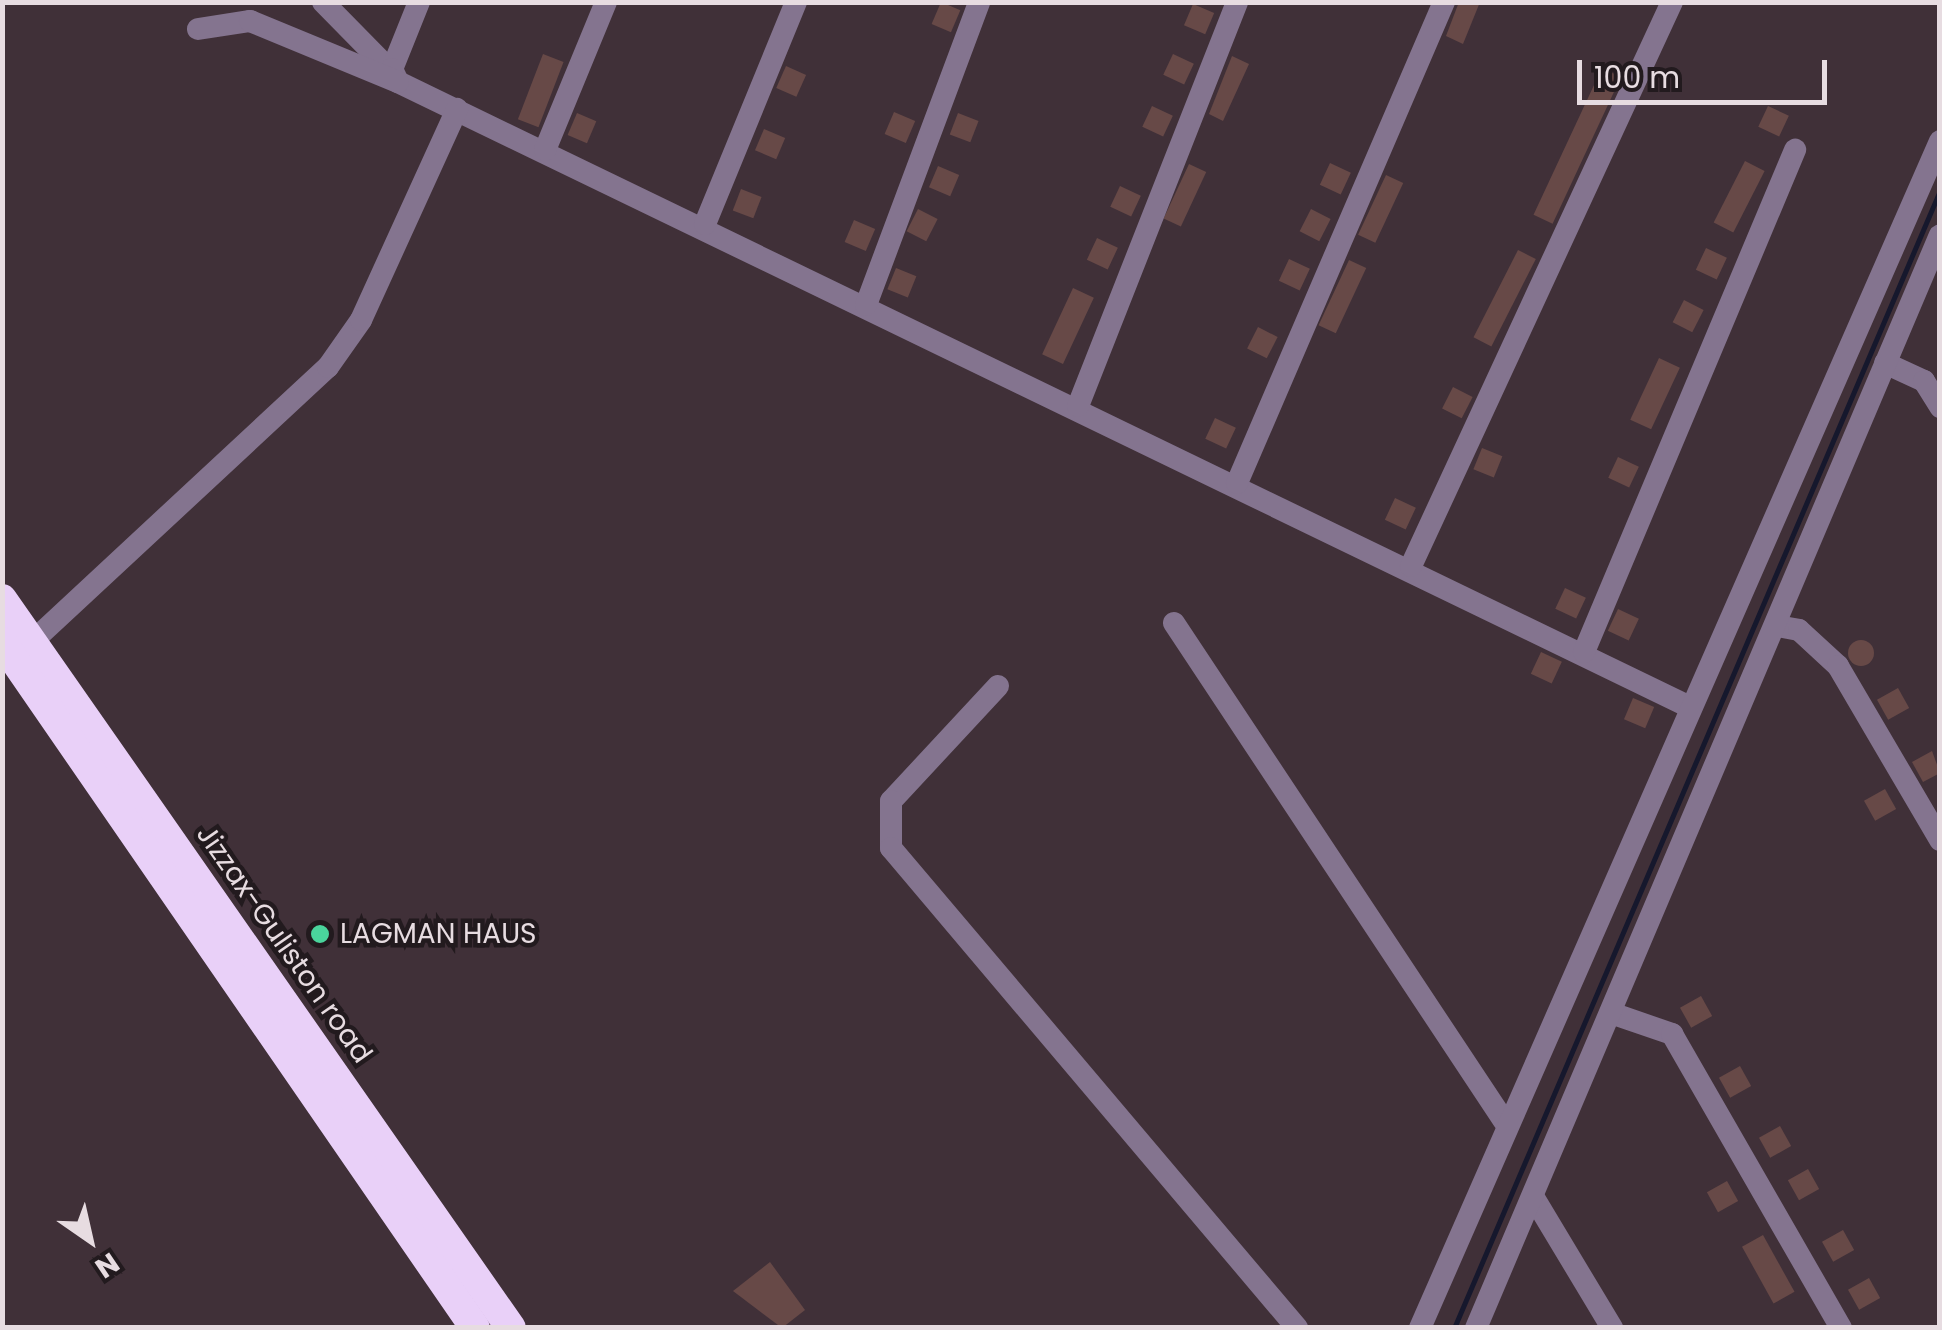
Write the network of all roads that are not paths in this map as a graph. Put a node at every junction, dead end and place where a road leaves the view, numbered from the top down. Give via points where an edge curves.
1 (323, 2) edge
2 (419, 2) edge
3 (606, 2) edge
4 (796, 2) edge
5 (979, 2) edge
6 (1237, 2) edge
7 (1444, 2) edge
8 (1672, 2) edge
9 (198, 29) dead end
10 (395, 75) junction
11 (457, 109) junction
12 (1940, 141) edge
13 (545, 150) junction
14 (1794, 150) dead end
15 (705, 224) junction
16 (1940, 236) edge
17 (866, 305) junction
18 (1885, 363) junction
19 (1078, 406) junction
20 (1940, 407) edge
21 (1237, 483) junction
22 (1411, 566) junction
23 (2, 599) edge
24 (1174, 623) dead end
25 (1777, 626) junction
26 (34, 640) junction
27 (2, 642) edge
28 (1584, 652) junction
29 (998, 686) dead end
30 (1690, 707) junction
31 (1940, 840) edge
32 (1610, 1012) junction
33 (1504, 1122) junction
34 (1534, 1198) junction
35 (433, 1241) junction
36 (475, 1328) edge
37 (510, 1328) edge
38 (1298, 1328) edge
39 (1420, 1328) edge
40 (1476, 1328) edge
41 (1612, 1328) edge
42 (1841, 1328) edge

1 - 10 street
2 - 10 street
3 - 13 street
4 - 15 street
5 - 17 street
6 - 19 street
7 - 21 street
8 - 22 street
9 - 10 street via 250,21
10 - 11 street
11 - 13 street
11 - 26 street via 369,305 328,367
12 - 30 street
13 - 15 street
14 - 28 street
15 - 17 street
16 - 18 street
17 - 19 street
18 - 20 street via 1924,381
18 - 25 street
19 - 21 street
21 - 22 street
22 - 28 street
23 - 26 highway, Jizzax-Guliston road
24 - 33 street
25 - 31 street via 1810,637 1838,666
25 - 32 street
26 - 35 highway, Jizzax-Guliston road
27 - 35 highway, Jizzax-Guliston road
28 - 30 street
29 - 38 street via 891,801 891,848
30 - 33 street
32 - 34 street
32 - 42 street via 1672,1034
33 - 39 street
34 - 40 street
34 - 41 street
35 - 36 highway, Jizzax-Guliston road
35 - 37 highway, Jizzax-Guliston road

